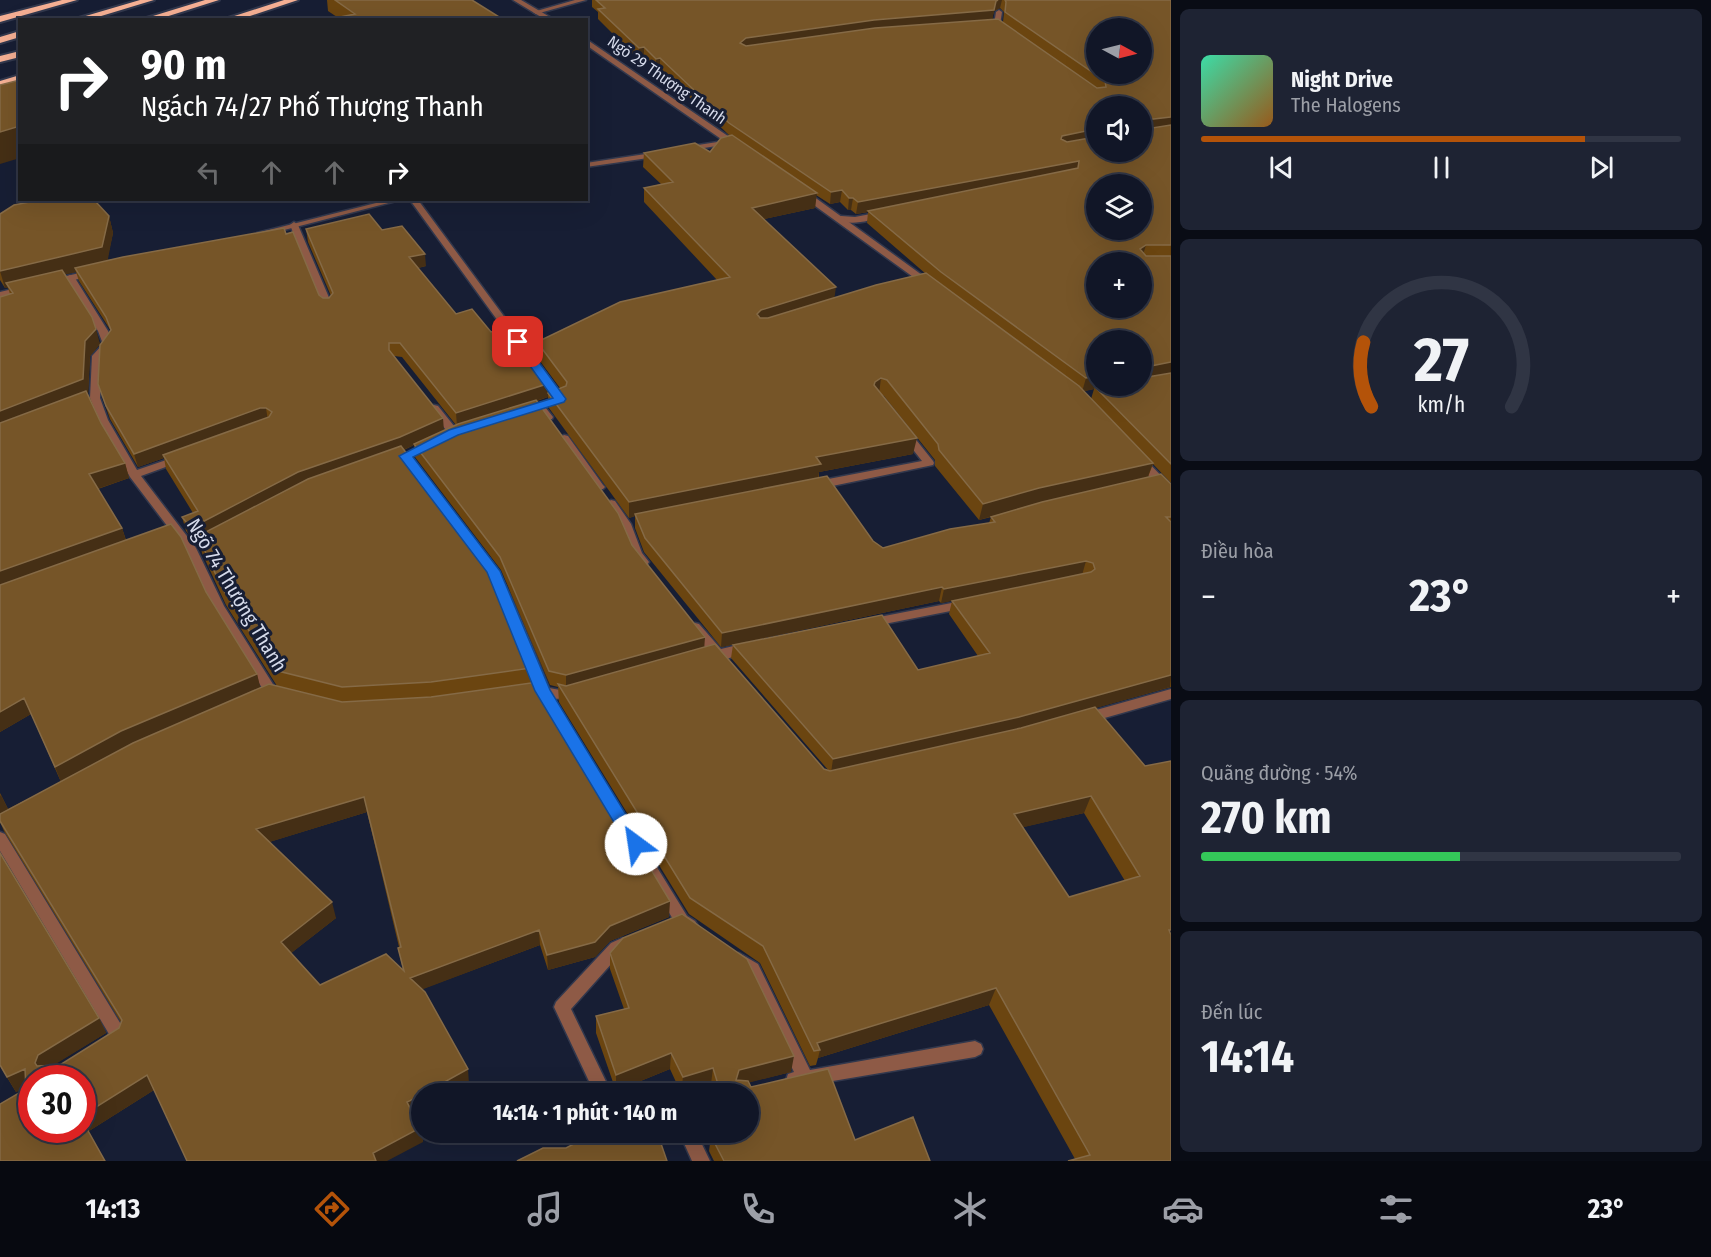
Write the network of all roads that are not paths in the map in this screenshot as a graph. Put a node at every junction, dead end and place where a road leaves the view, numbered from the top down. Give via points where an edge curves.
1 (73, 0) edge
2 (150, 0) edge
3 (215, 0) edge
4 (294, 0) edge
5 (516, 0) edge
6 (583, 0) edge
7 (537, 12) junction
8 (999, 12) edge
9 (83, 18) edge
10 (151, 18) edge
11 (233, 18) edge
12 (548, 18) edge
13 (0, 19) edge
14 (997, 25) junction
15 (986, 26) edge
16 (1006, 32) edge
17 (18, 35) edge
18 (0, 40) edge
19 (588, 42) edge
20 (18, 54) edge
21 (0, 59) edge
22 (18, 79) edge
23 (0, 84) edge
24 (731, 142) junction
25 (676, 151) edge
26 (664, 153) edge
27 (750, 155) edge
28 (588, 165) edge
29 (795, 187) edge
30 (392, 201) edge
31 (415, 201) edge
32 (890, 213) edge
33 (841, 219) junction
34 (294, 225) junction
35 (249, 236) edge
36 (104, 270) edge
37 (70, 278) junction
38 (922, 279) junction
39 (910, 283) edge
40 (40, 285) edge
41 (30, 288) edge
42 (940, 294) edge
43 (0, 295) edge
44 (328, 307) edge
45 (425, 396) edge
46 (900, 426) edge
47 (454, 433) edge
48 (1128, 448) edge
49 (189, 455) edge
50 (134, 475) junction
51 (812, 486) edge
52 (1171, 493) edge
53 (473, 544) edge
54 (651, 572) edge
55 (976, 602) edge
56 (688, 618) edge
57 (858, 626) edge
58 (764, 644) edge
59 (717, 654) junction
60 (696, 660) edge
61 (732, 671) edge
62 (587, 690) edge
63 (543, 691) junction
64 (1171, 694) edge
65 (510, 695) edge
66 (293, 698) edge
67 (555, 711) edge
68 (1071, 722) edge
69 (627, 831) edge
70 (0, 838) edge
71 (699, 933) edge
72 (638, 939) edge
73 (726, 951) edge
74 (100, 1048) edge
75 (975, 1049) dead end
76 (805, 1077) junction
77 (599, 1083) edge
78 (784, 1083) edge
79 (692, 1143) edge
80 (701, 1161) edge

1 - 13 highway
2 - 9 highway
3 - 10 highway
4 - 11 highway
5 - 7 street
6 - 7 street
7 - 12 street
8 - 14 street
14 - 15 street
14 - 16 street
17 - 18 highway
19 - 24 street, Ngõ 29 Thượng Thanh
20 - 21 highway
22 - 23 highway
24 - 25 street
24 - 27 street, Ngõ 29 Thượng Thanh
26 - 28 street
29 - 33 street
30 - 34 street
31 - 54 street via 560,399 534,408 631,523 637,554
32 - 33 street
33 - 38 street
34 - 35 street
34 - 44 street
36 - 37 street
37 - 40 street
37 - 50 street, Ngõ 74 Thượng Thanh via 108,344 97,356 90,400
38 - 39 street
38 - 42 street
41 - 43 street
45 - 47 street
46 - 51 street via 928,463
48 - 52 street via 1154,482
49 - 50 street
50 - 66 street, Ngõ 74 Thượng Thanh via 174,534 197,548 218,607 266,695
53 - 63 street via 493,571
55 - 57 street
56 - 59 street
58 - 59 street
59 - 60 street
59 - 61 street
62 - 63 street via 566,696
63 - 65 street
63 - 67 street
64 - 68 street
69 - 71 street via 676,923
70 - 74 street via 119,1036
72 - 77 street via 616,948 562,1007
73 - 76 street via 752,969
75 - 76 street
76 - 78 street
79 - 80 street

